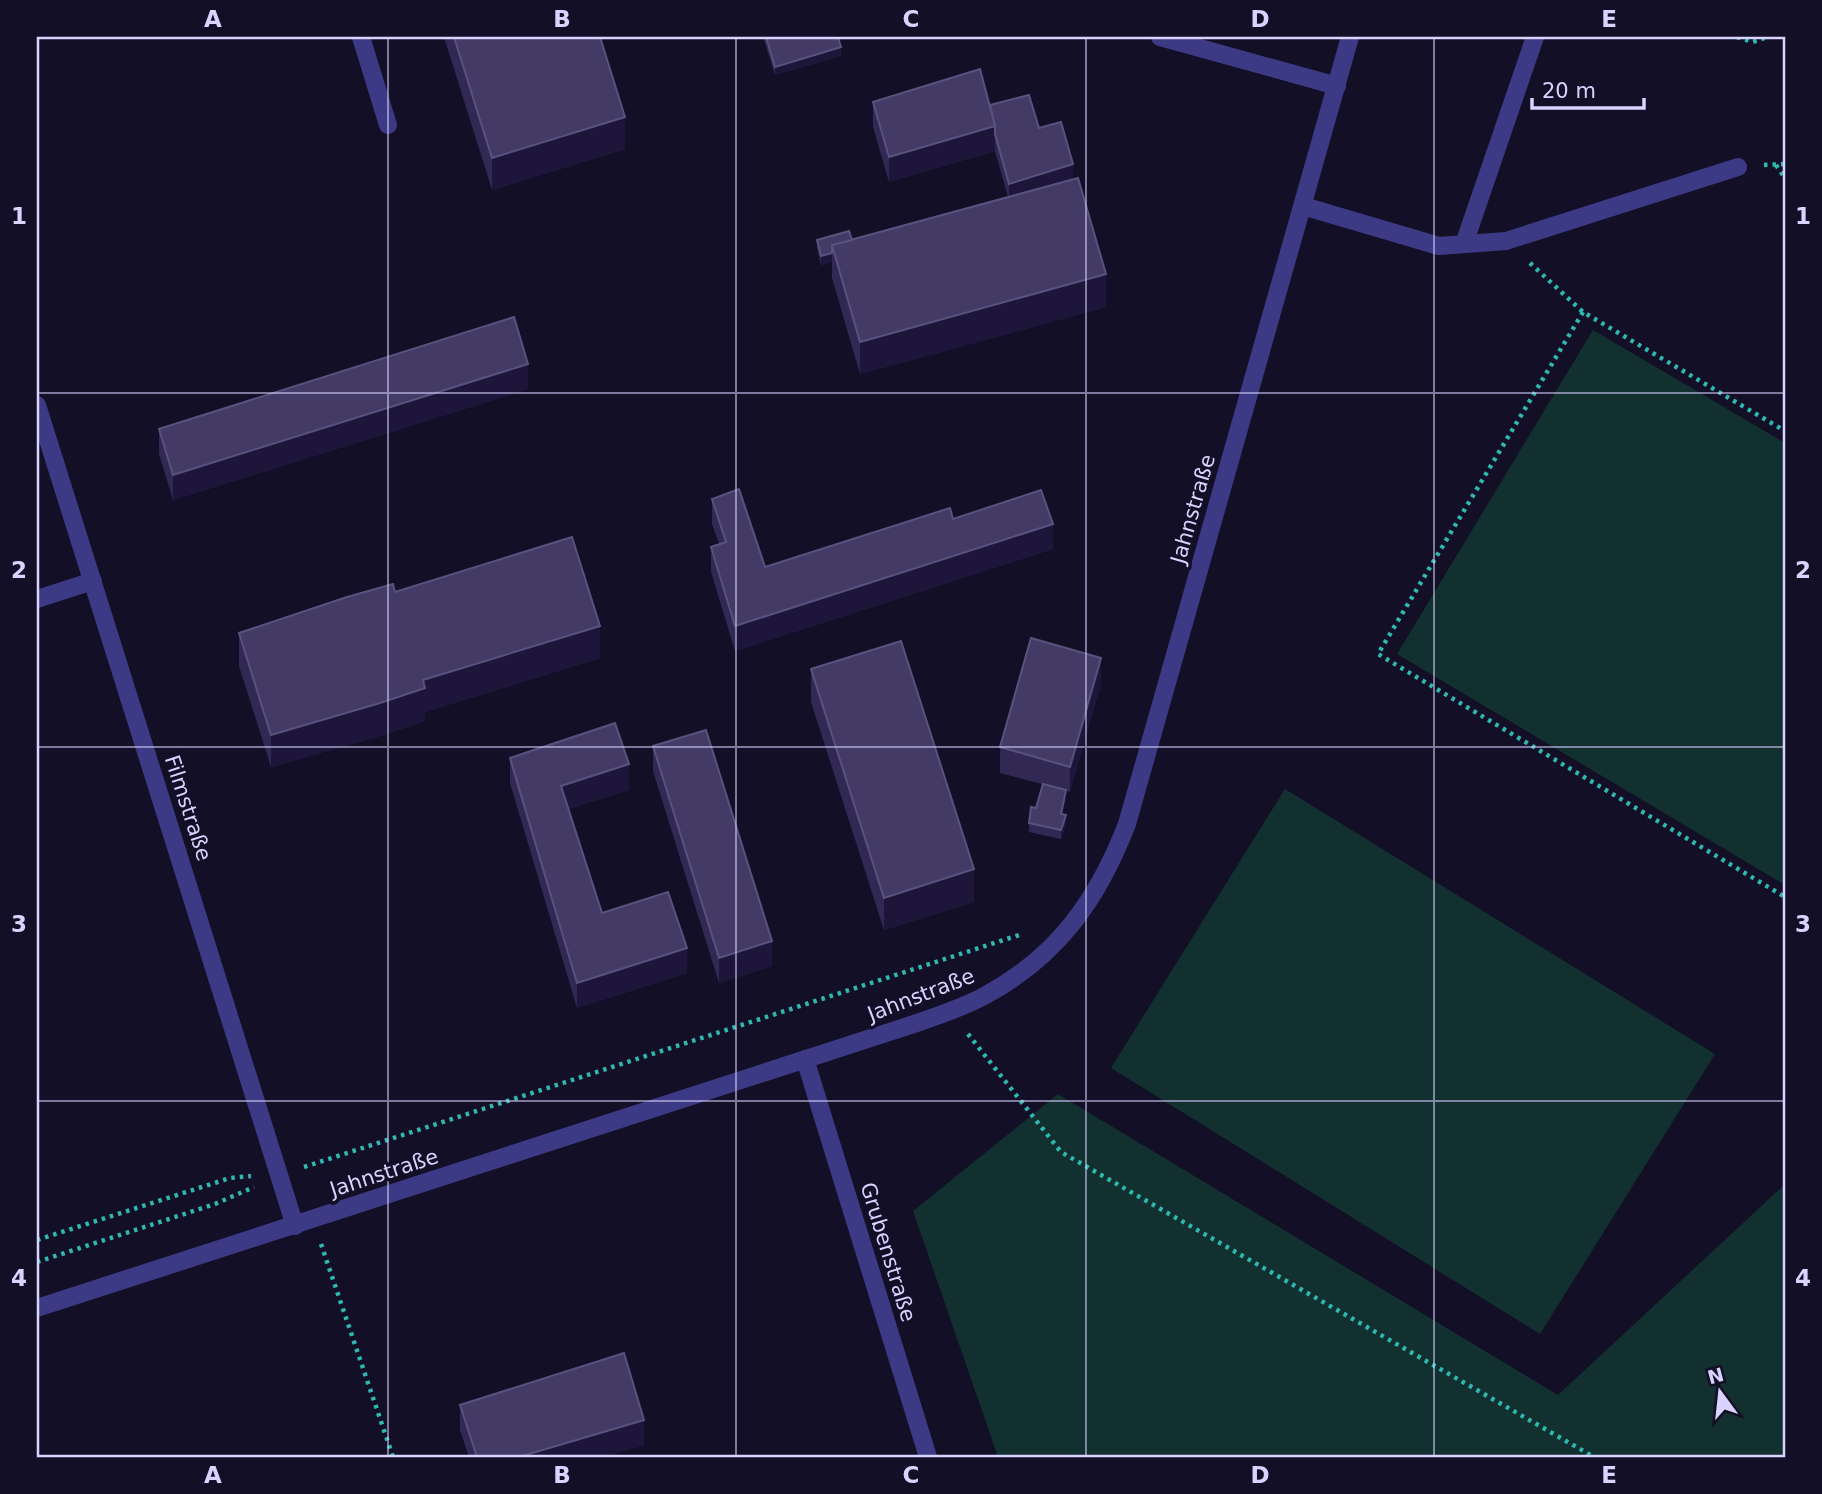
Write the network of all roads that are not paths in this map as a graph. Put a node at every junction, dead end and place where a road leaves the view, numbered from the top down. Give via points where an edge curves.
1 (361, 37) edge
2 (1160, 37) edge
3 (1350, 37) edge
4 (1535, 37) edge
5 (1337, 86) junction
6 (388, 125) dead end
7 (1738, 167) dead end
8 (1303, 206) junction
9 (1464, 244) junction
10 (37, 405) edge
11 (93, 581) junction
12 (37, 599) edge
13 (805, 1059) junction
14 (296, 1226) junction
15 (37, 1308) edge
16 (928, 1457) edge

1 - 6 street
2 - 5 street
3 - 5 street, Jahnstraße
4 - 9 street
5 - 8 street, Jahnstraße
7 - 9 street via 1506,241
8 - 9 street via 1439,246
8 - 13 street, Jahnstraße via 1127,824 1098,891 1065,934 985,996
10 - 11 street, Filmstraße
11 - 12 street
11 - 14 street, Filmstraße
13 - 14 street, Jahnstraße
13 - 16 street, Grubenstraße
14 - 15 street, Jahnstraße

